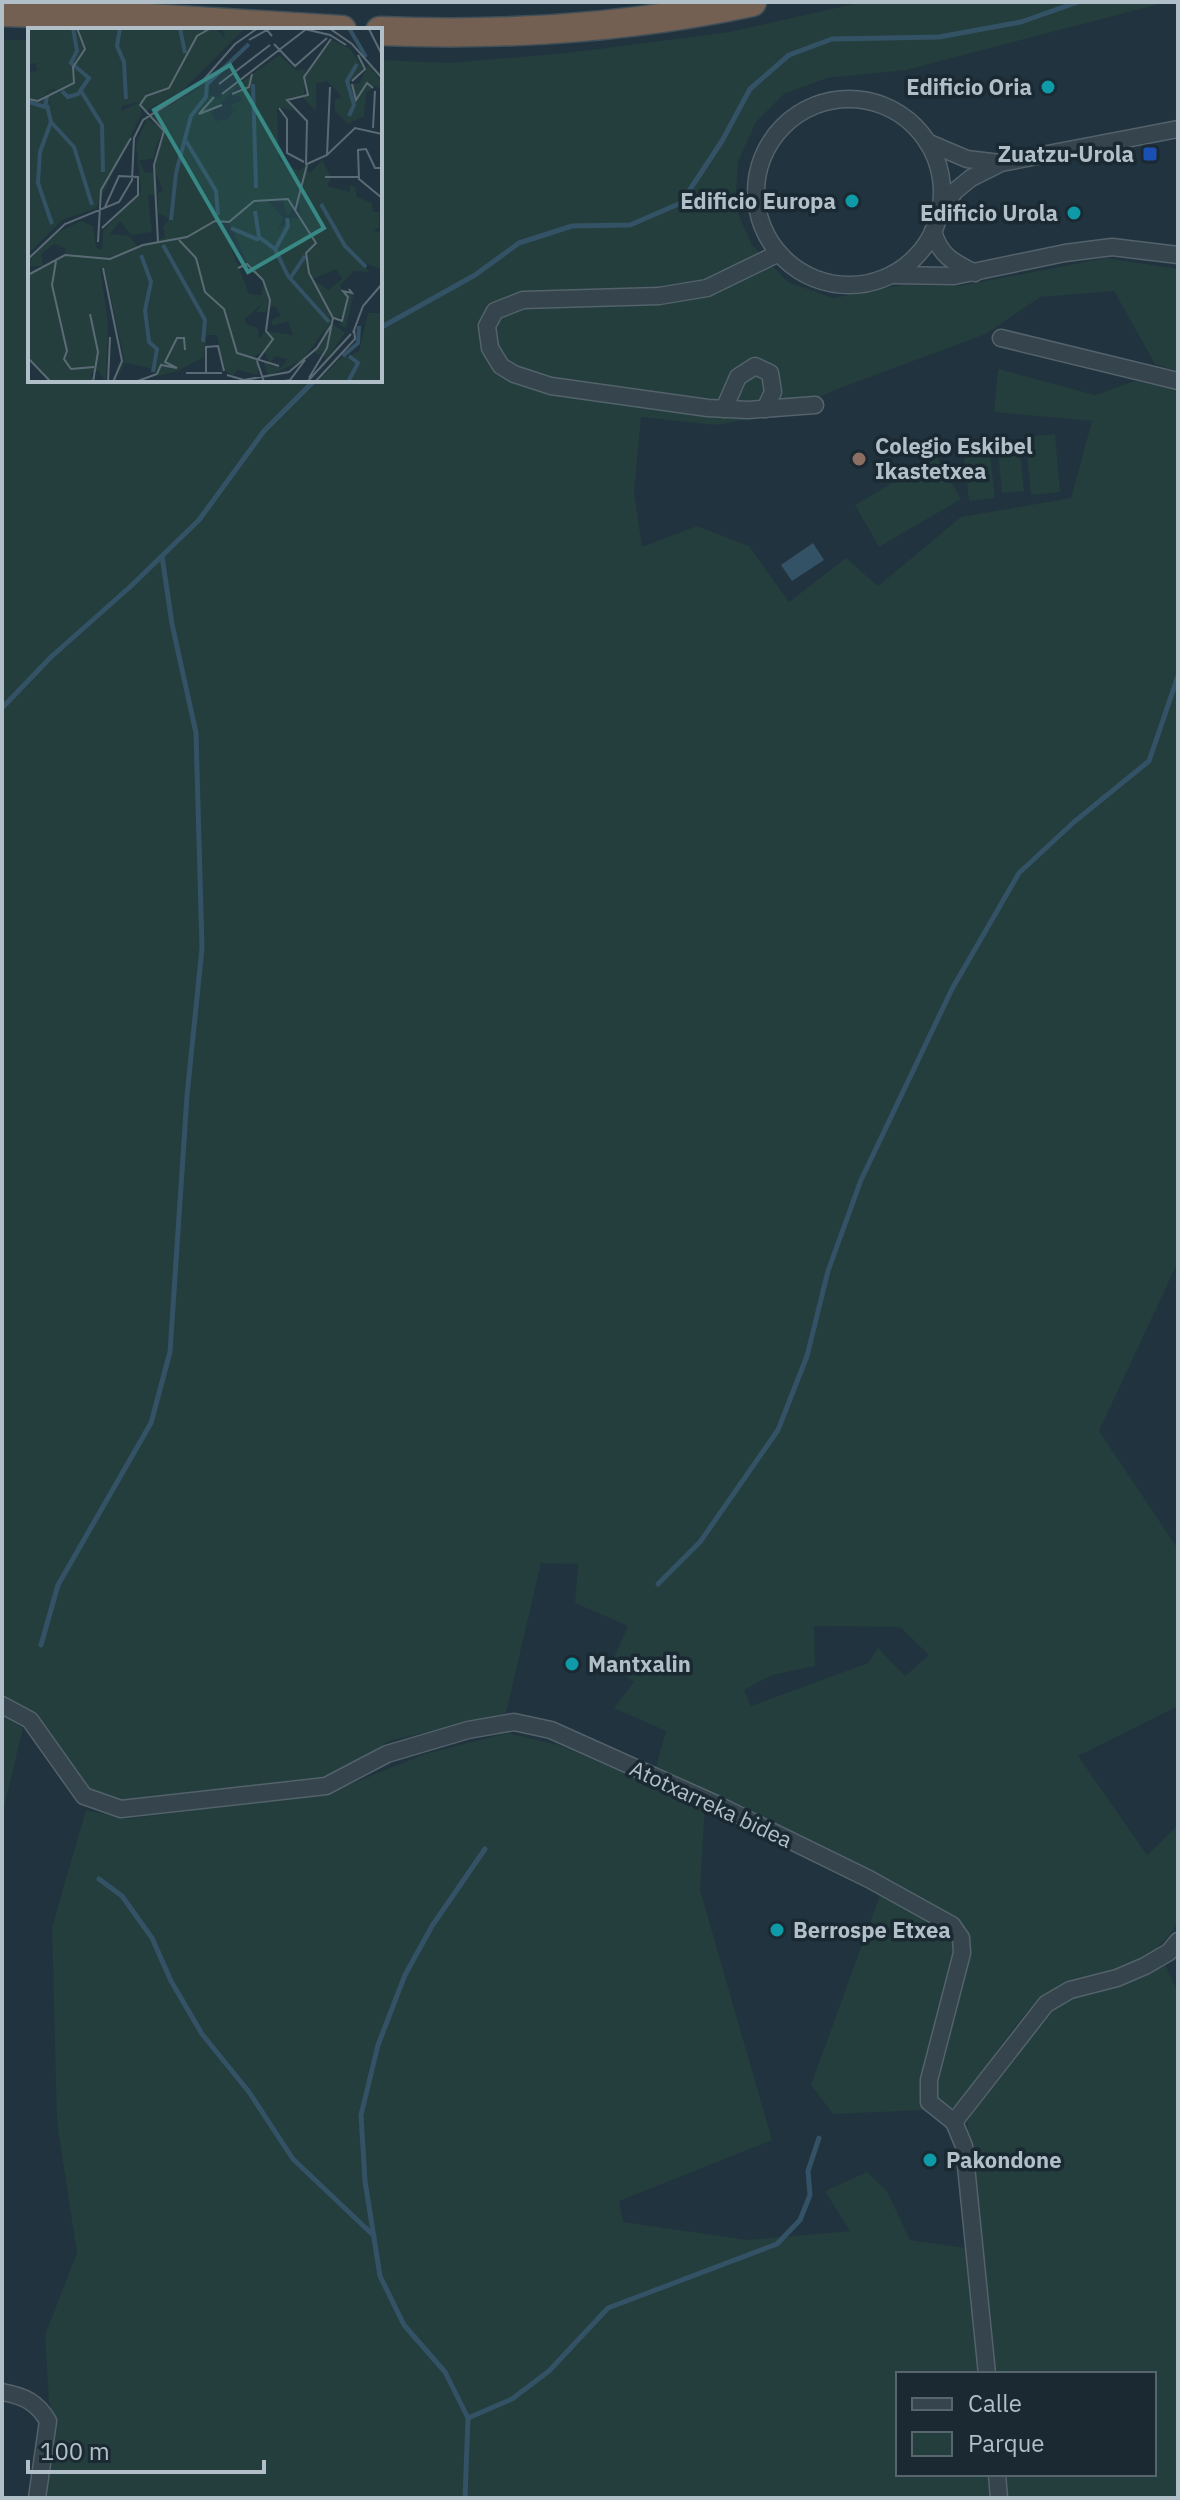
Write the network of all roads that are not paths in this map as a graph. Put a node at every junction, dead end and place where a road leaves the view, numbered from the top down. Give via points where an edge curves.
1 (752, 2) edge
2 (2, 12) edge
3 (310, 28) edge
4 (382, 31) edge
5 (1178, 129) edge
6 (926, 142) junction
7 (1001, 163) junction
8 (939, 212) junction
9 (933, 231) junction
10 (779, 253) junction
11 (1178, 255) edge
12 (975, 273) junction
13 (890, 275) junction
14 (1001, 338) dead end
15 (1178, 381) edge
16 (815, 405) dead end
17 (724, 409) junction
18 (765, 409) junction
19 (2, 1705) edge
20 (1178, 1941) edge
21 (954, 2122) junction
22 (987, 2372) edge
23 (2, 2392) edge
24 (997, 2476) edge
25 (37, 2498) edge
26 (999, 2498) edge

1 - 4 highway via 558,29
2 - 3 highway
5 - 7 street
6 - 7 street via 967,159
6 - 8 street via 941,178
6 - 10 street via 901,115 855,99 831,100 787,122 760,162 756,186 757,210
7 - 8 street via 971,178
8 - 9 street
9 - 12 street via 948,260
9 - 13 street via 908,264
10 - 13 street via 797,269 843,284
10 - 17 street via 707,288 659,296 523,300 495,311 487,326 490,348 501,366 514,374 551,386
11 - 12 street via 1112,247
12 - 13 street
14 - 15 street
16 - 18 street
17 - 18 street
17 - 18 street via 738,377 755,366 770,373 773,392
19 - 21 street, Atotxarreka bidea via 30,1720 84,1796 121,1809 326,1786 387,1754 468,1730 514,1722 551,1730 758,1825 952,1925 961,1938 962,1953 929,2080 929,2102
20 - 21 street via 1145,1966 1070,1990 1046,2004
21 - 22 street via 964,2146
23 - 25 street via 30,2400 48,2421
24 - 26 street

